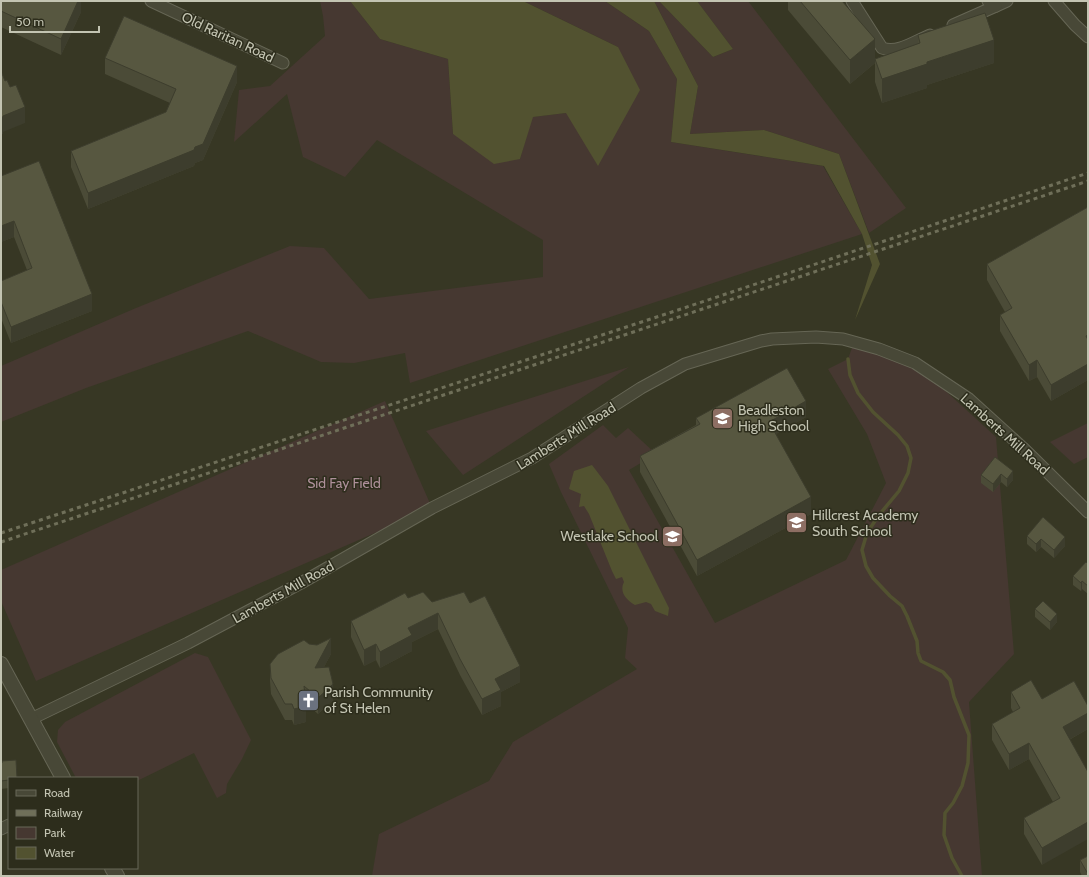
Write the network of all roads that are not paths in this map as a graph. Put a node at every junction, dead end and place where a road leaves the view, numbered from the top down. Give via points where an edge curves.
1 (151, 1) edge
2 (852, 1) edge
3 (1007, 1) edge
4 (1054, 1) edge
5 (992, 3) edge
6 (1088, 37) edge
7 (283, 63) dead end
8 (1088, 512) edge
9 (1, 664) edge
10 (31, 719) junction
11 (62, 777) edge

1 - 7 street, Old Raritan Road
2 - 5 street via 882,48 890,50 896,50 943,29
3 - 5 street
4 - 6 street
8 - 10 street, Lamberts Mill Road via 969,399 915,363 880,349 843,339 772,339 685,364 641,388 532,458 432,508 301,583 188,643
9 - 10 street
10 - 11 street

